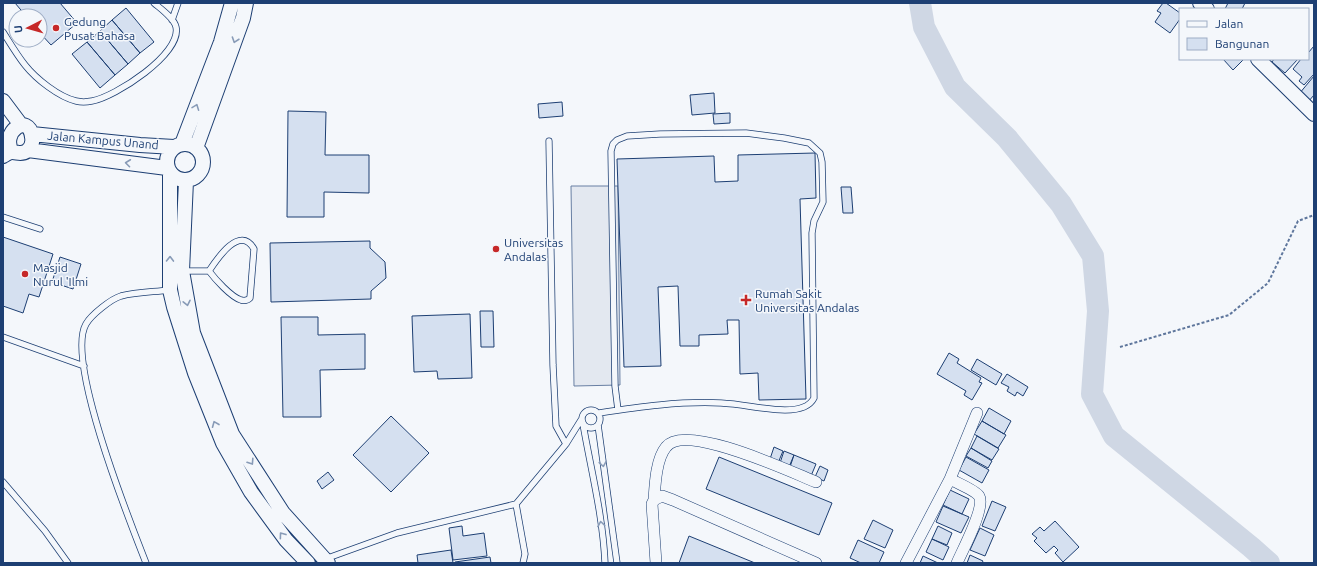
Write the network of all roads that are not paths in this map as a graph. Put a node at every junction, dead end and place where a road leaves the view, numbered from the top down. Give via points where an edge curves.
1 (154, 3) edge
2 (178, 3) edge
3 (232, 3) edge
4 (246, 3) edge
5 (172, 20) junction
6 (3, 32) edge
7 (1259, 60) edge
8 (3, 101) edge
9 (1314, 114) edge
10 (12, 130) edge
11 (549, 141) dead end
12 (178, 145) junction
13 (196, 148) junction
14 (28, 150) junction
15 (7, 154) edge
16 (168, 171) junction
17 (186, 181) junction
18 (3, 217) edge
19 (40, 229) dead end
20 (182, 271) junction
21 (209, 271) junction
22 (170, 290) junction
23 (3, 337) edge
24 (84, 366) junction
25 (618, 410) junction
26 (599, 413) junction
27 (977, 413) dead end
28 (582, 422) junction
29 (598, 425) junction
30 (566, 444) junction
31 (950, 479) junction
32 (3, 482) edge
33 (816, 482) dead end
34 (270, 492) junction
35 (654, 500) junction
36 (258, 502) junction
37 (516, 504) junction
38 (326, 561) edge
39 (68, 563) edge
40 (146, 563) edge
41 (308, 563) edge
42 (523, 563) edge
43 (605, 563) edge
44 (617, 563) edge
45 (656, 563) edge
46 (816, 563) edge
47 (906, 563) edge
48 (957, 563) edge

1 - 5 lane
2 - 5 lane
12 -> 3 street via 221,42
4 -> 13 street via 243,18
5 - 6 lane via 176,27 176,38 167,52 129,85 92,101 77,101 62,96 46,85 25,66
7 - 9 street
8 - 10 street
10 - 12 street, Jalan Kampus Unand via 140,145
10 - 14 street via 33,142
10 - 15 street via 5,144
11 - 30 lane via 556,426
12 - 13 street via 190,144
12 - 16 street via 167,156
13 - 17 street via 202,157 202,168 196,177
14 - 15 street via 20,154
16 -> 14 street
16 - 17 street via 174,178
22 -> 16 street
17 - 20 street
18 - 19 lane
20 - 21 lane
20 -> 34 street via 194,333 232,434
21 - 21 lane via 221,286 241,300 247,300 250,298 254,249 252,245 246,241 238,241 224,251
22 - 24 lane via 120,296 96,312 82,334
36 -> 22 street via 223,443 195,373
23 - 24 lane
24 - 40 lane via 89,394 114,482
25 - 25 lane via 615,386 611,151 613,144 627,136 746,133 796,140 814,147 820,153 822,162 823,202 814,221 812,233 814,398 811,404 786,410 722,403 671,404
25 - 26 lane
26 - 28 lane via 588,409 584,412
26 - 29 lane
27 - 31 street
28 - 29 lane via 590,428
28 - 30 lane
43 -> 28 lane via 600,519
29 -> 44 lane
30 - 37 lane
31 - 47 street
31 - 48 street via 972,491 980,500 980,511
32 - 39 lane
33 - 35 street via 738,451 687,439 673,441 666,447 655,473
34 - 36 street
34 - 38 street via 283,513
35 - 45 street via 652,511
35 - 46 street via 662,496 673,500
41 -> 36 street via 286,540
37 - 38 lane via 397,533
37 - 42 lane via 525,554

